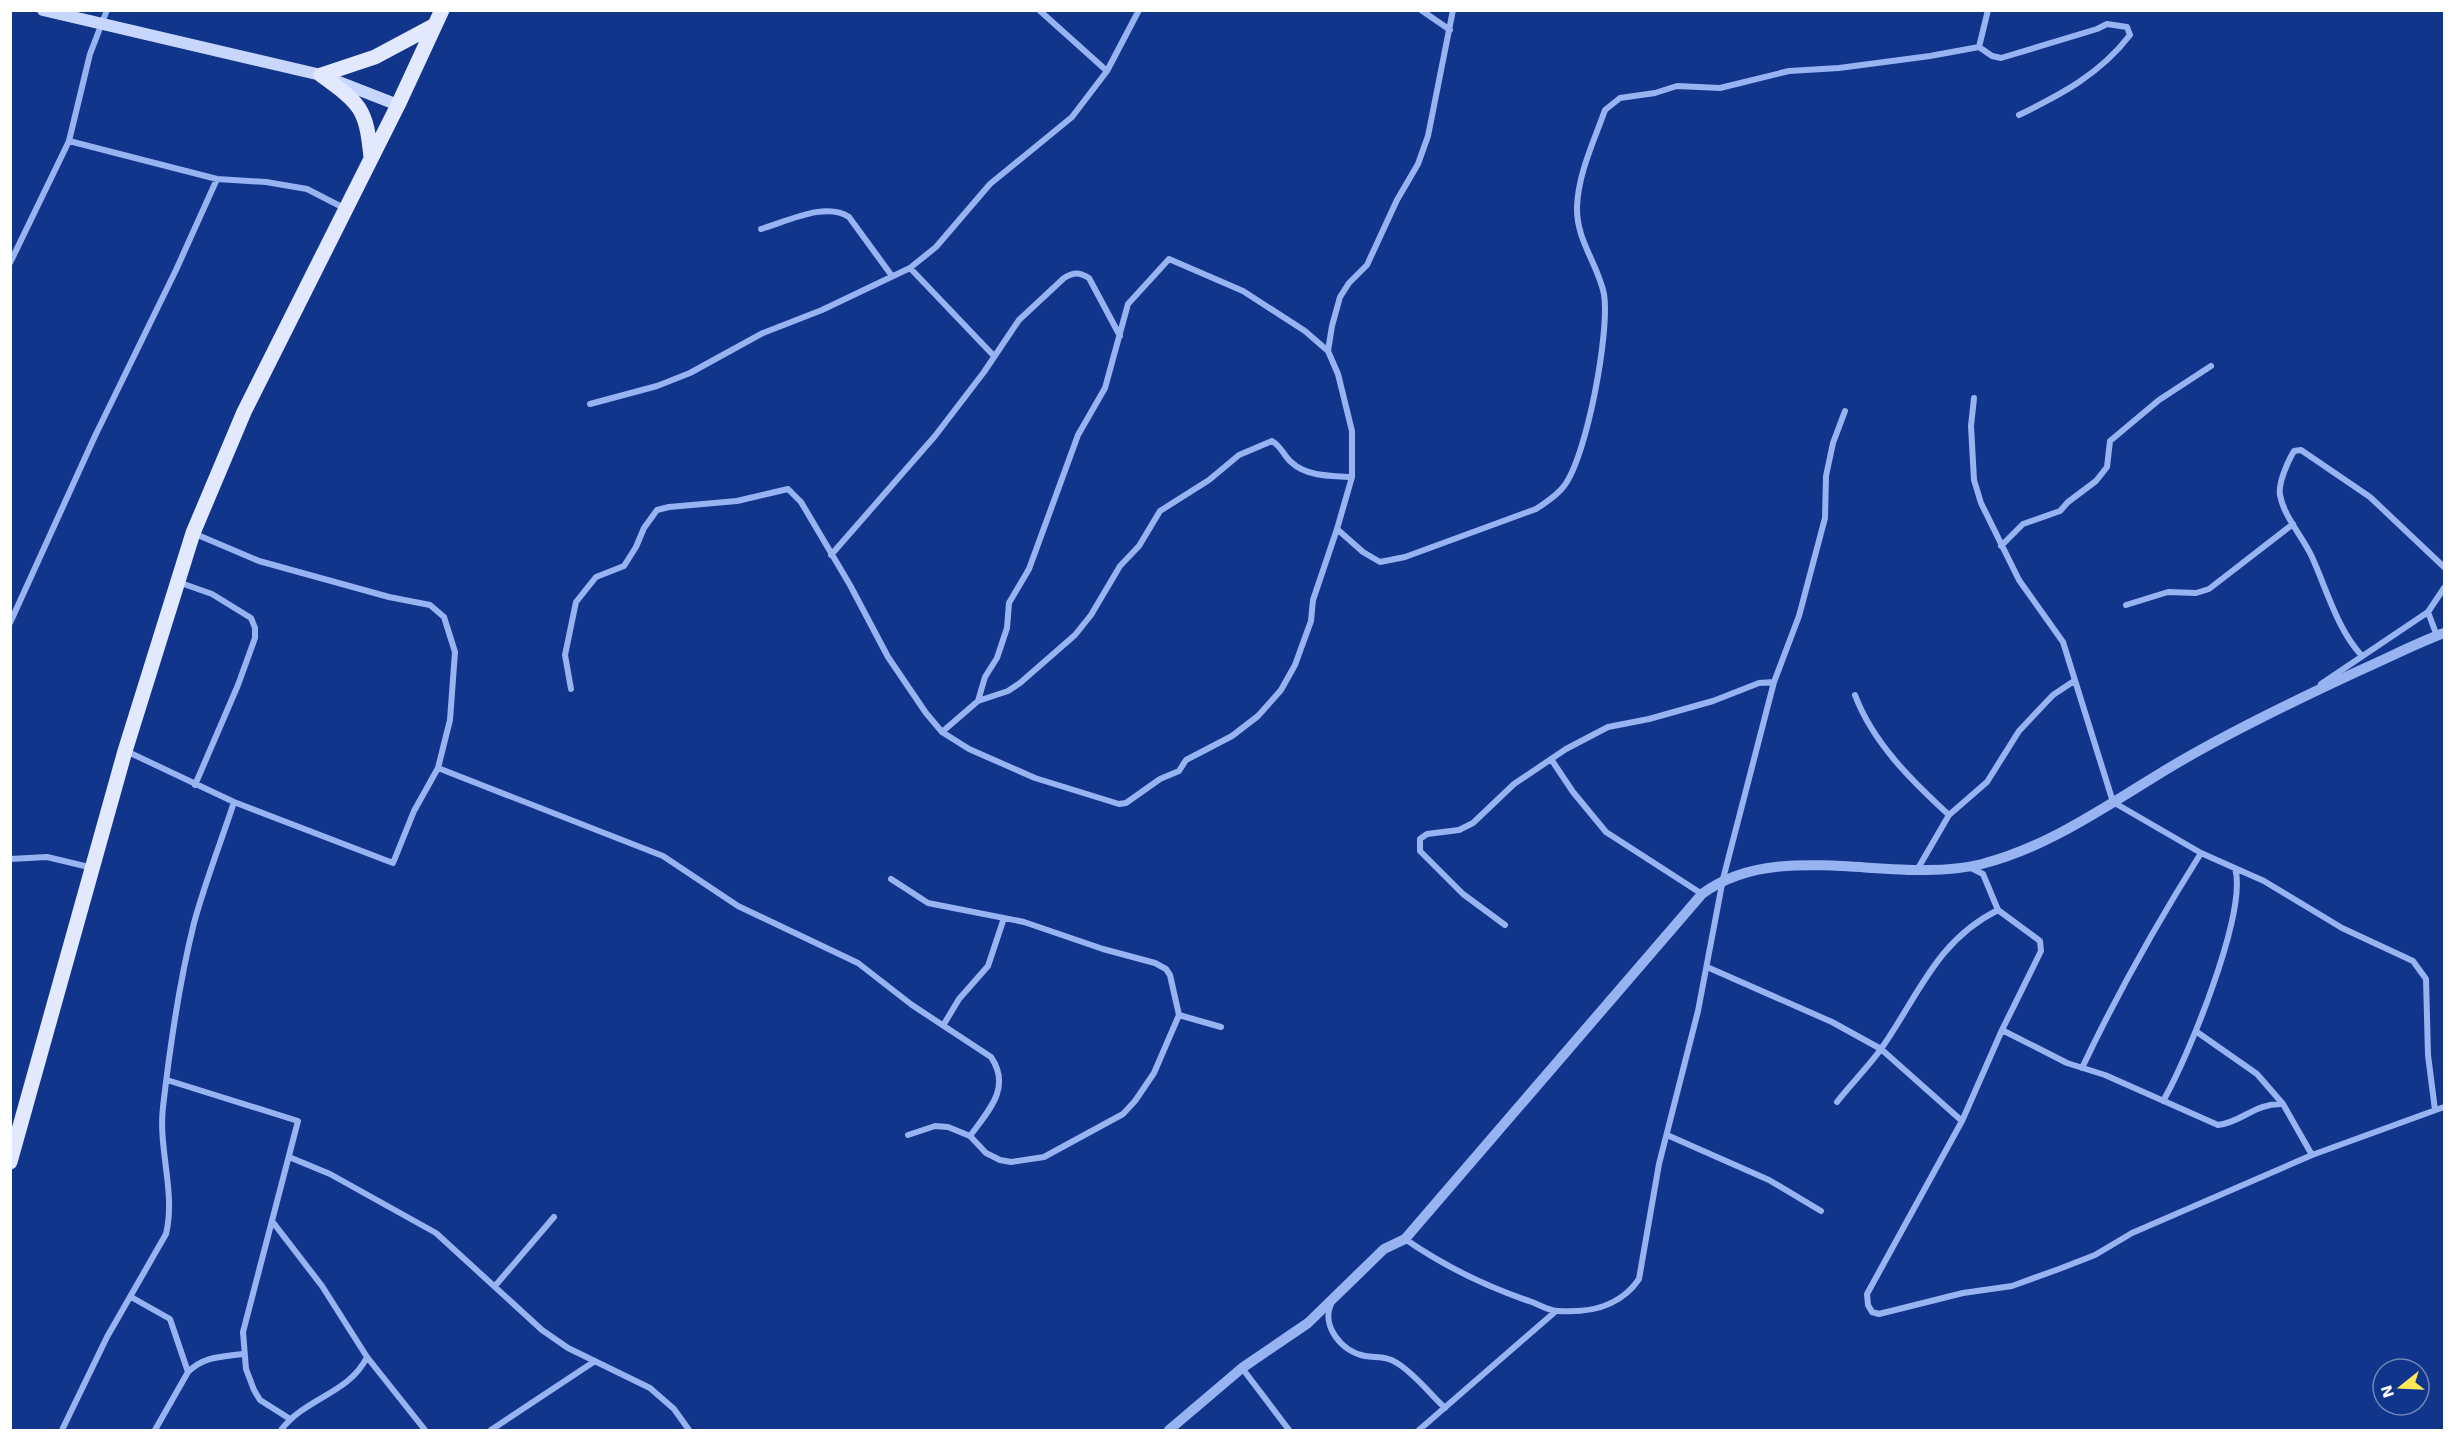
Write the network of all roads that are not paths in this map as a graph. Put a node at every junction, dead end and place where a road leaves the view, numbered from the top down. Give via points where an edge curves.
1 (43, 10) edge
2 (107, 10) edge
3 (441, 10) edge
4 (1039, 10) edge
5 (1139, 10) edge
6 (1422, 10) edge
7 (1454, 10) edge
8 (1988, 10) edge
9 (102, 26) junction
10 (433, 27) junction
11 (1450, 30) junction
12 (1979, 47) junction
13 (1107, 71) junction
14 (321, 75) junction
15 (398, 105) junction
16 (2019, 115) dead end
17 (69, 141) junction
18 (371, 157) junction
19 (217, 179) junction
20 (344, 208) junction
21 (761, 229) dead end
22 (10, 243) edge
23 (18, 245) junction
24 (10, 263) edge
25 (910, 268) junction
26 (892, 276) junction
27 (1121, 336) junction
28 (1328, 351) junction
29 (994, 356) junction
30 (2211, 366) dead end
31 (1974, 398) dead end
32 (590, 404) dead end
33 (1845, 411) dead end
34 (1352, 477) junction
35 (2293, 524) junction
36 (1337, 529) junction
37 (193, 533) junction
38 (2001, 546) junction
39 (831, 555) junction
40 (2445, 567) edge
41 (177, 582) junction
42 (2445, 588) edge
43 (2126, 605) dead end
44 (2428, 612) junction
45 (10, 623) edge
46 (2441, 635) edge
47 (2362, 656) junction
48 (2074, 681) junction
49 (1773, 682) junction
50 (571, 689) dead end
51 (1855, 695) dead end
52 (2303, 696) junction
53 (978, 701) junction
54 (942, 732) junction
55 (125, 751) junction
56 (1551, 759) junction
57 (438, 768) junction
58 (195, 785) junction
59 (234, 802) junction
60 (2113, 802) junction
61 (1949, 815) junction
62 (2201, 853) junction
63 (10, 859) edge
64 (1968, 867) junction
65 (93, 868) junction
66 (2235, 868) junction
67 (1917, 870) junction
68 (891, 879) dead end
69 (1724, 879) junction
70 (1702, 894) junction
71 (1998, 910) junction
72 (1004, 918) junction
73 (1505, 925) dead end
74 (1707, 967) junction
75 (1179, 1015) junction
76 (944, 1024) junction
77 (1221, 1027) dead end
78 (2002, 1030) junction
79 (2197, 1032) junction
80 (1881, 1049) junction
81 (2082, 1068) junction
82 (167, 1080) junction
83 (2163, 1101) junction
84 (1837, 1102) dead end
85 (2283, 1104) junction
86 (2445, 1107) edge
87 (2435, 1110) junction
88 (1962, 1121) junction
89 (908, 1135) dead end
90 (1666, 1135) junction
91 (970, 1136) junction
92 (2312, 1155) junction
93 (289, 1157) junction
94 (10, 1162) edge
95 (1821, 1211) dead end
96 (554, 1217) dead end
97 (272, 1221) junction
98 (1405, 1239) junction
99 (495, 1286) junction
100 (1342, 1290) junction
101 (131, 1297) junction
102 (1556, 1311) junction
103 (243, 1354) junction
104 (367, 1357) junction
105 (595, 1361) junction
106 (1242, 1368) junction
107 (188, 1372) junction
108 (1445, 1408) junction
109 (290, 1419) junction
110 (62, 1431) edge
111 (155, 1431) edge
112 (281, 1431) edge
113 (425, 1431) edge
114 (491, 1431) edge
115 (689, 1431) edge
116 (1169, 1431) edge
117 (1289, 1431) edge
118 (1419, 1431) edge

1 - 9 main road
2 - 9 street
3 - 10 main road
4 - 13 street
5 - 13 street
6 - 11 street
7 - 11 street
8 - 12 street
9 - 14 main road
9 - 17 street via 90,54
10 - 14 main road via 375,57
10 - 15 main road
11 - 28 street via 1428,136 1418,164 1367,265 1340,297
12 - 16 street via 2001,58 2107,24 2127,27 2130,35 2088,78
12 - 36 street via 1850,66 1789,70 1720,88 1677,86 1620,98 1613,103 1605,110 1579,189 1581,235 1604,295 1605,313 1586,438 1566,484 1536,509 1390,561 1380,562 1363,552
13 - 25 street via 1072,117 990,184 936,247
14 - 15 main road
14 - 18 main road via 362,110 368,125
15 - 18 main road
17 - 19 street
17 - 23 street
18 - 20 main road
19 - 20 street via 307,189
19 - 45 street
20 - 37 main road via 244,412
21 - 26 street via 830,210 842,212
22 - 23 street
23 - 24 street
25 - 26 street
25 - 29 street
26 - 32 street via 763,333 690,373
27 - 28 street via 1128,304 1168,258 1243,291 1305,331
27 - 29 street via 1096,287 1081,273 1072,274 1019,320
27 - 53 street via 1105,388 1078,435 1029,569 1009,603 1007,628
28 - 34 street via 1352,431
29 - 39 street via 935,436
30 - 38 street via 2159,400 2110,441 2107,467 2060,512 2023,524
31 - 38 street via 1974,480
33 - 49 street via 1833,443 1825,518 1799,616
34 - 36 street
34 - 53 street via 1317,475 1301,469 1272,441 1239,455 1209,480 1160,511 1075,635 1008,692
35 - 40 street via 2280,494 2297,448 2370,497
35 - 43 street via 2209,589 2196,593 2168,592
35 - 47 street via 2352,645
36 - 54 street via 1313,600 1311,621 1281,690 1258,716 1232,736 1186,760 1179,771 1160,778 1126,803 1035,778 969,749
37 - 41 main road
37 - 57 street via 259,561 430,605 444,617 455,652 450,720
38 - 48 street via 2019,580 2062,642
39 - 50 street via 798,496 788,489 737,501 657,510 624,566 596,577 576,602 565,652
39 - 54 street via 888,657
41 - 55 main road
41 - 58 street via 212,594 251,618 255,628 238,685
42 - 44 street
44 - 46 street
44 - 47 street
46 - 52 street
47 - 52 street
48 - 60 street
48 - 61 street via 2053,695 2019,731 1987,782
49 - 56 street via 1759,683 1649,719 1608,727
49 - 69 street
51 - 61 street via 1902,771
52 - 60 street via 2196,752
53 - 54 street
55 - 58 street
55 - 65 main road
56 - 70 street via 1606,832
56 - 73 street via 1514,784 1473,823 1420,839 1420,851 1448,880
57 - 59 street via 414,811 393,863
57 - 76 street via 663,856 738,906 858,963 912,1005
58 - 59 street
59 - 82 street via 195,923
60 - 62 street
60 - 64 street via 2033,846
61 - 67 street
62 - 66 street
62 - 81 street via 2152,932
63 - 65 street via 47,857
64 - 67 street
64 - 71 street via 1983,874
65 - 94 main road
66 - 79 street via 2238,888 2223,959 2204,1003
66 - 87 street via 2342,928 2413,961 2422,970 2426,980 2428,1054
67 - 69 street via 1798,866
68 - 72 street via 928,903
69 - 70 street
69 - 74 street
70 - 98 street
71 - 78 street via 2042,946
71 - 80 street via 1963,932 1939,956
72 - 75 street via 1160,965 1170,975
72 - 76 street via 988,966 959,999
74 - 80 street via 1832,1022
74 - 90 street
75 - 77 street
75 - 91 street via 1154,1073 1135,1101 1116,1117 1033,1160 1000,1160 986,1153
76 - 91 street via 991,1057 999,1068 999,1096
78 - 81 street
78 - 88 street
79 - 83 street
79 - 85 street via 2257,1074
80 - 84 street
80 - 88 street
81 - 83 street
82 - 93 street via 297,1121
82 - 101 street via 162,1145 170,1221
83 - 85 street via 2218,1125 2262,1106
85 - 92 street
86 - 87 street
87 - 92 street
88 - 92 street via 1867,1294 1872,1312 1879,1314 2031,1280
89 - 91 street via 936,1126
90 - 95 street via 1769,1180
90 - 102 street via 1639,1279 1608,1306
93 - 97 street
93 - 99 street via 330,1174 436,1233
96 - 99 street
97 - 103 street via 246,1314
97 - 104 street
98 - 100 street via 1384,1249
98 - 102 street via 1463,1274
99 - 105 street via 556,1341
100 - 106 street via 1308,1323
100 - 108 street via 1330,1307 1327,1319 1331,1331 1356,1353 1397,1363
101 - 107 street via 170,1319
101 - 110 street via 107,1337
102 - 108 street
103 - 107 street via 203,1360
103 - 109 street via 260,1400
104 - 109 street via 356,1377
104 - 113 street
105 - 114 street
105 - 115 street via 650,1388 674,1409
106 - 116 street
106 - 117 street
107 - 111 street
108 - 118 street
109 - 112 street

